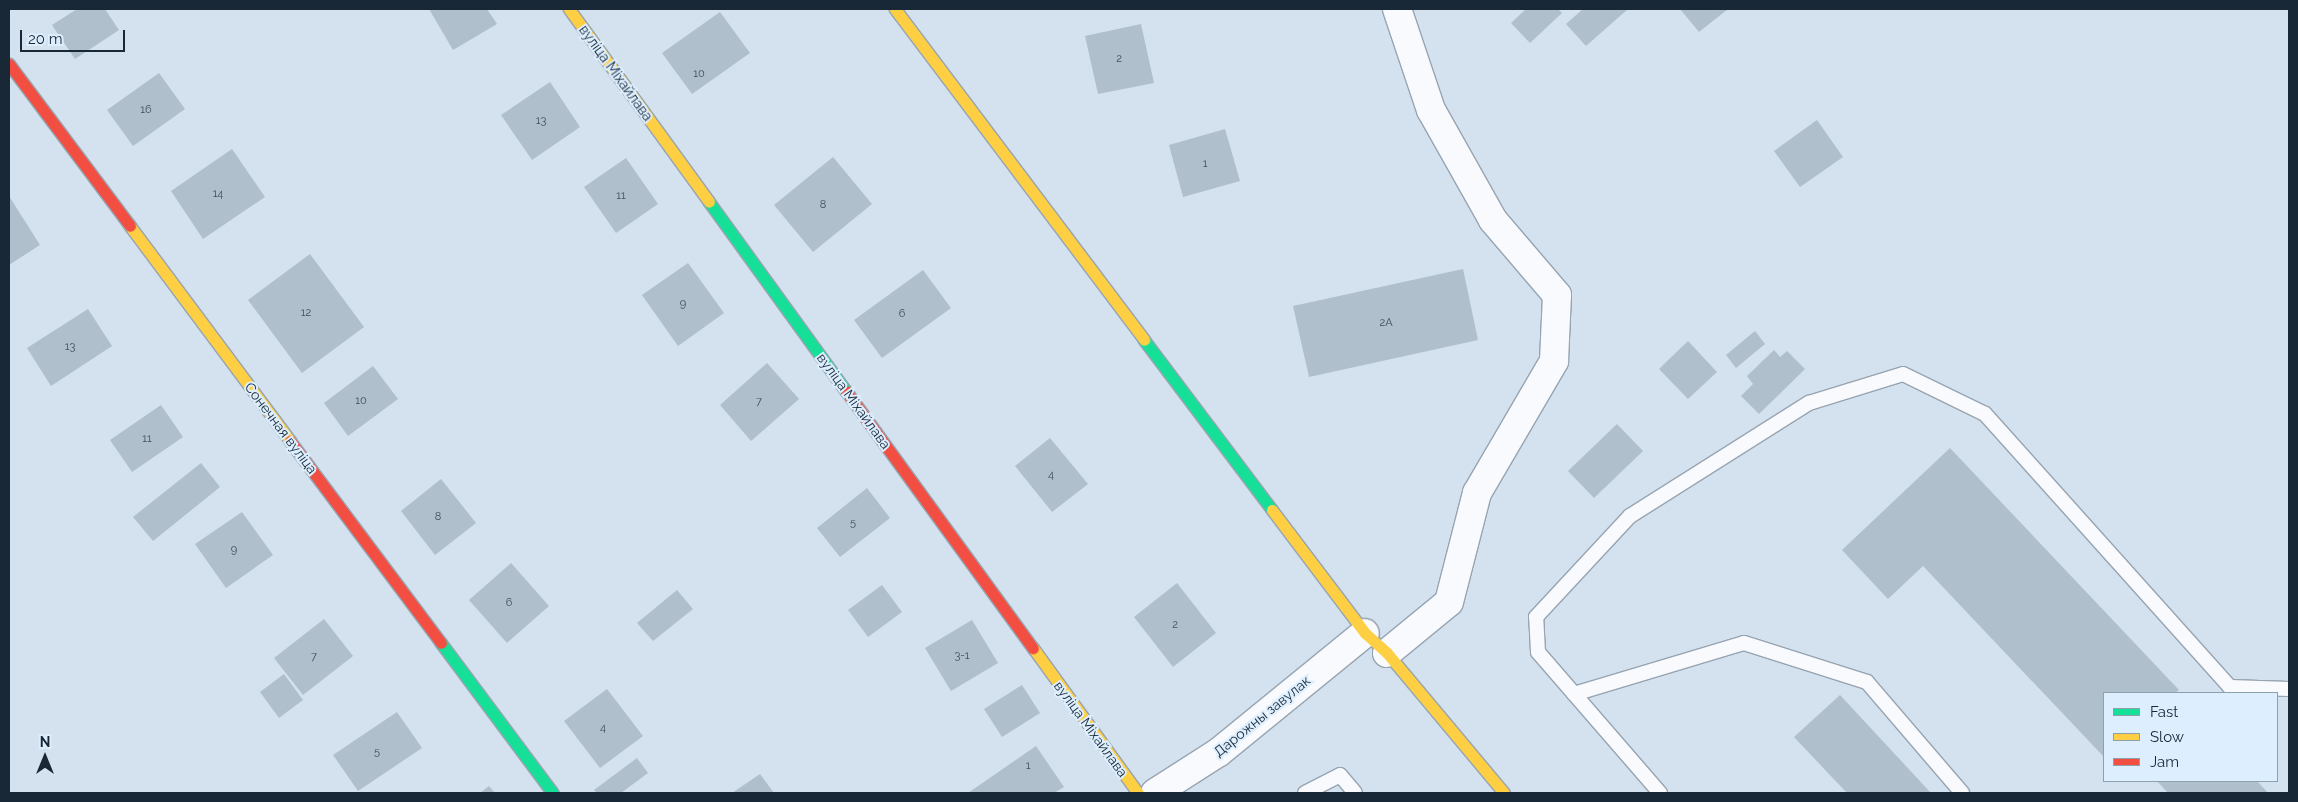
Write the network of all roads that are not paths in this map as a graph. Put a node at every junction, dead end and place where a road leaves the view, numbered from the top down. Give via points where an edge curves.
1 (569, 9) edge
2 (895, 9) edge
3 (1397, 9) edge
4 (9, 64) edge
5 (1365, 633) junction
6 (1388, 653) junction
7 (2289, 689) edge
8 (1574, 694) junction
9 (553, 793) edge
10 (1138, 793) edge
11 (1155, 793) edge
12 (1305, 793) edge
13 (1355, 793) edge
14 (1504, 793) edge
15 (1660, 793) edge
16 (1962, 793) edge

1 - 10 street, вуліца Міхайлава
2 - 5 street
3 - 6 street via 1431,110 1493,220 1557,295 1554,361 1477,493 1449,602
4 - 9 street, Сонечная вуліца
5 - 6 street
5 - 11 street, Дарожны завулак via 1219,752
6 - 14 street
7 - 8 lane via 2230,687 1984,414 1904,374 1809,403 1630,516 1536,617 1538,652
8 - 15 lane
8 - 16 lane via 1744,643 1866,682
12 - 13 lane via 1340,774

